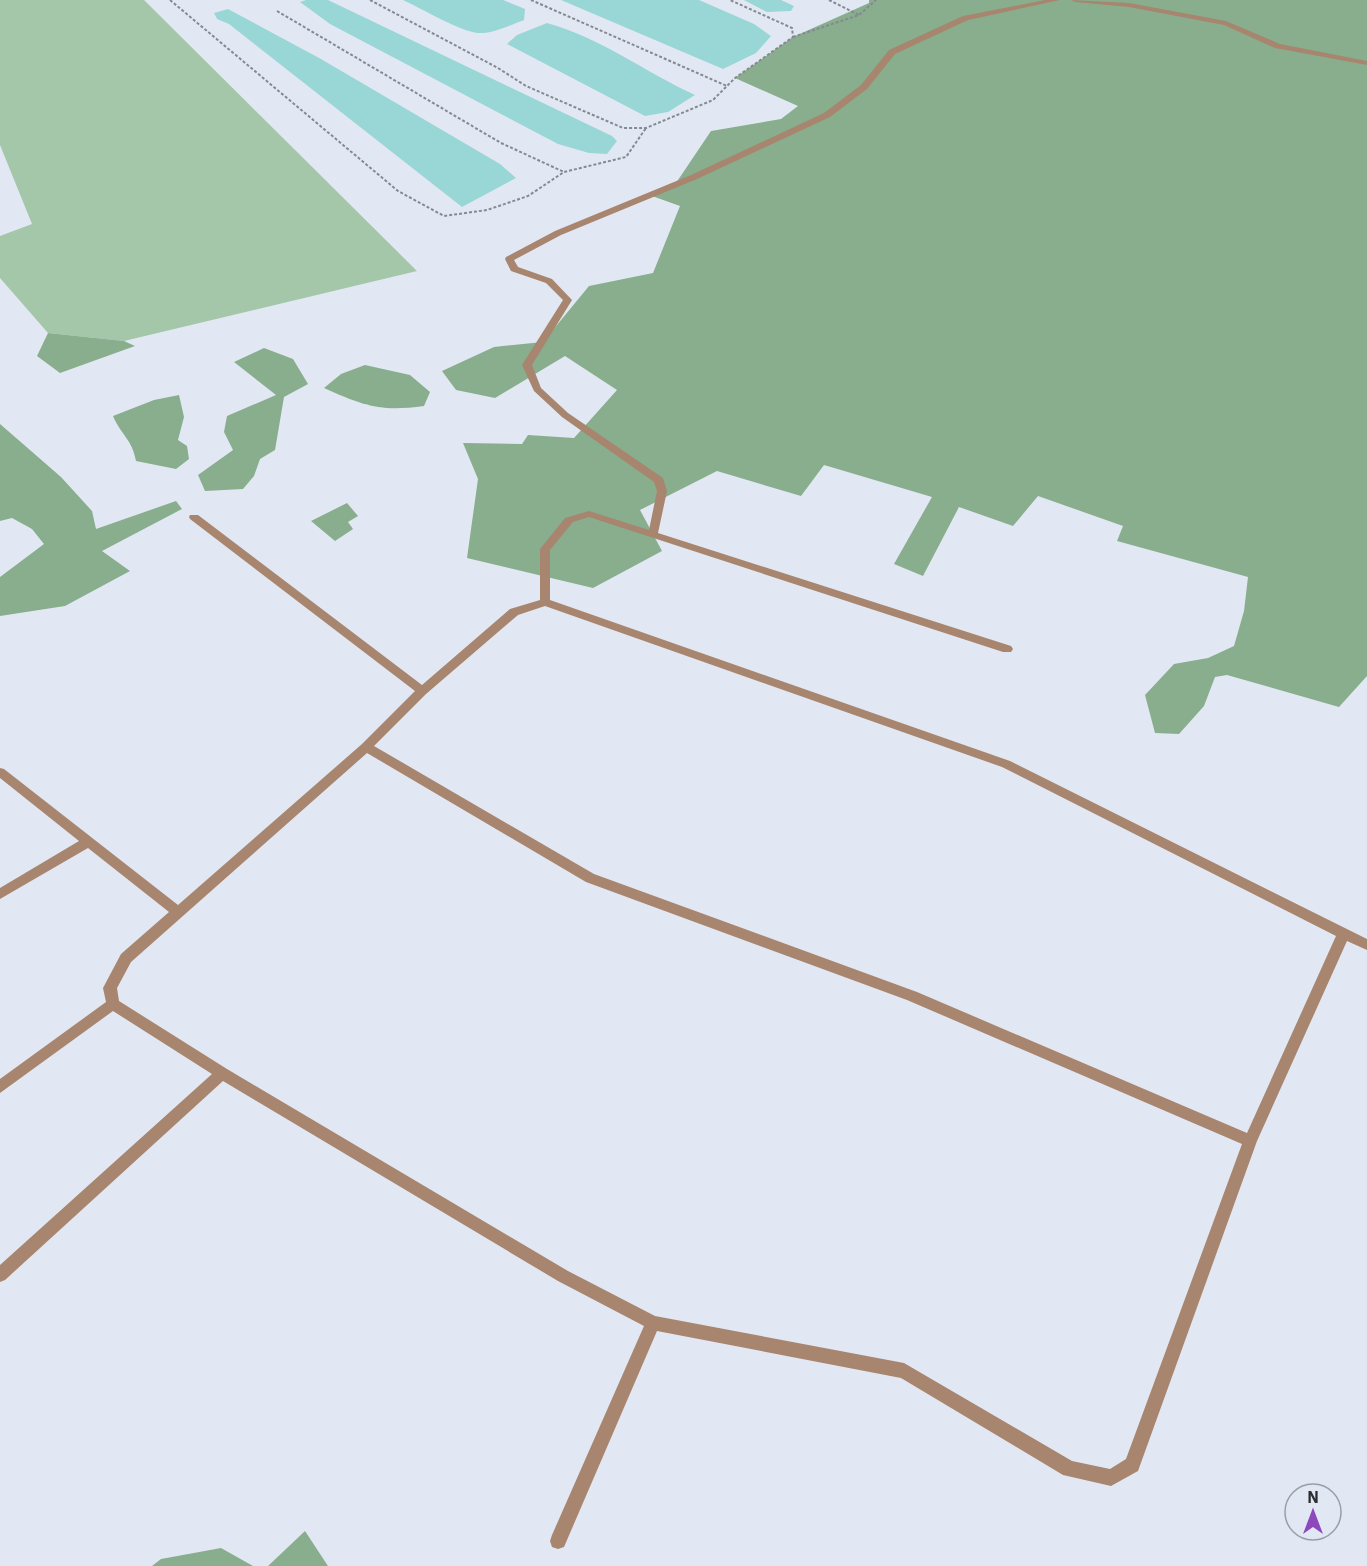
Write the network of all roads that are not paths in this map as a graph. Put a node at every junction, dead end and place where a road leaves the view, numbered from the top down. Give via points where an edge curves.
1 (1056, 0) edge
2 (1075, 0) edge
3 (1367, 63) edge
4 (194, 517) dead end
5 (653, 533) junction
6 (545, 602) junction
7 (1007, 649) dead end
8 (422, 691) junction
9 (366, 747) junction
10 (0, 771) edge
11 (87, 842) junction
12 (0, 894) edge
13 (177, 911) junction
14 (1343, 935) junction
15 (1367, 945) edge
16 (113, 1004) junction
17 (222, 1073) junction
18 (0, 1087) edge
19 (1250, 1141) junction
20 (0, 1275) edge
21 (653, 1323) junction
22 (558, 1541) dead end

1 - 5 street via 966,18 892,52 864,87 827,115 510,259 514,269 549,281 568,300 526,365 537,389 565,415 659,480 662,491
2 - 3 street via 1129,5 1226,23 1278,46
4 - 8 street
5 - 6 street via 588,514 569,520 545,549
5 - 7 street
6 - 8 street via 514,612
6 - 14 street via 1006,764
8 - 9 street
9 - 13 street
9 - 19 street via 590,878 912,996
10 - 11 street
11 - 12 street
11 - 13 street
13 - 16 street via 126,958 110,988
14 - 15 street
14 - 19 street
16 - 17 street
16 - 18 street
17 - 20 street
17 - 21 street via 563,1276
19 - 21 street via 1132,1465 1111,1478 1070,1469 904,1371
21 - 22 street

